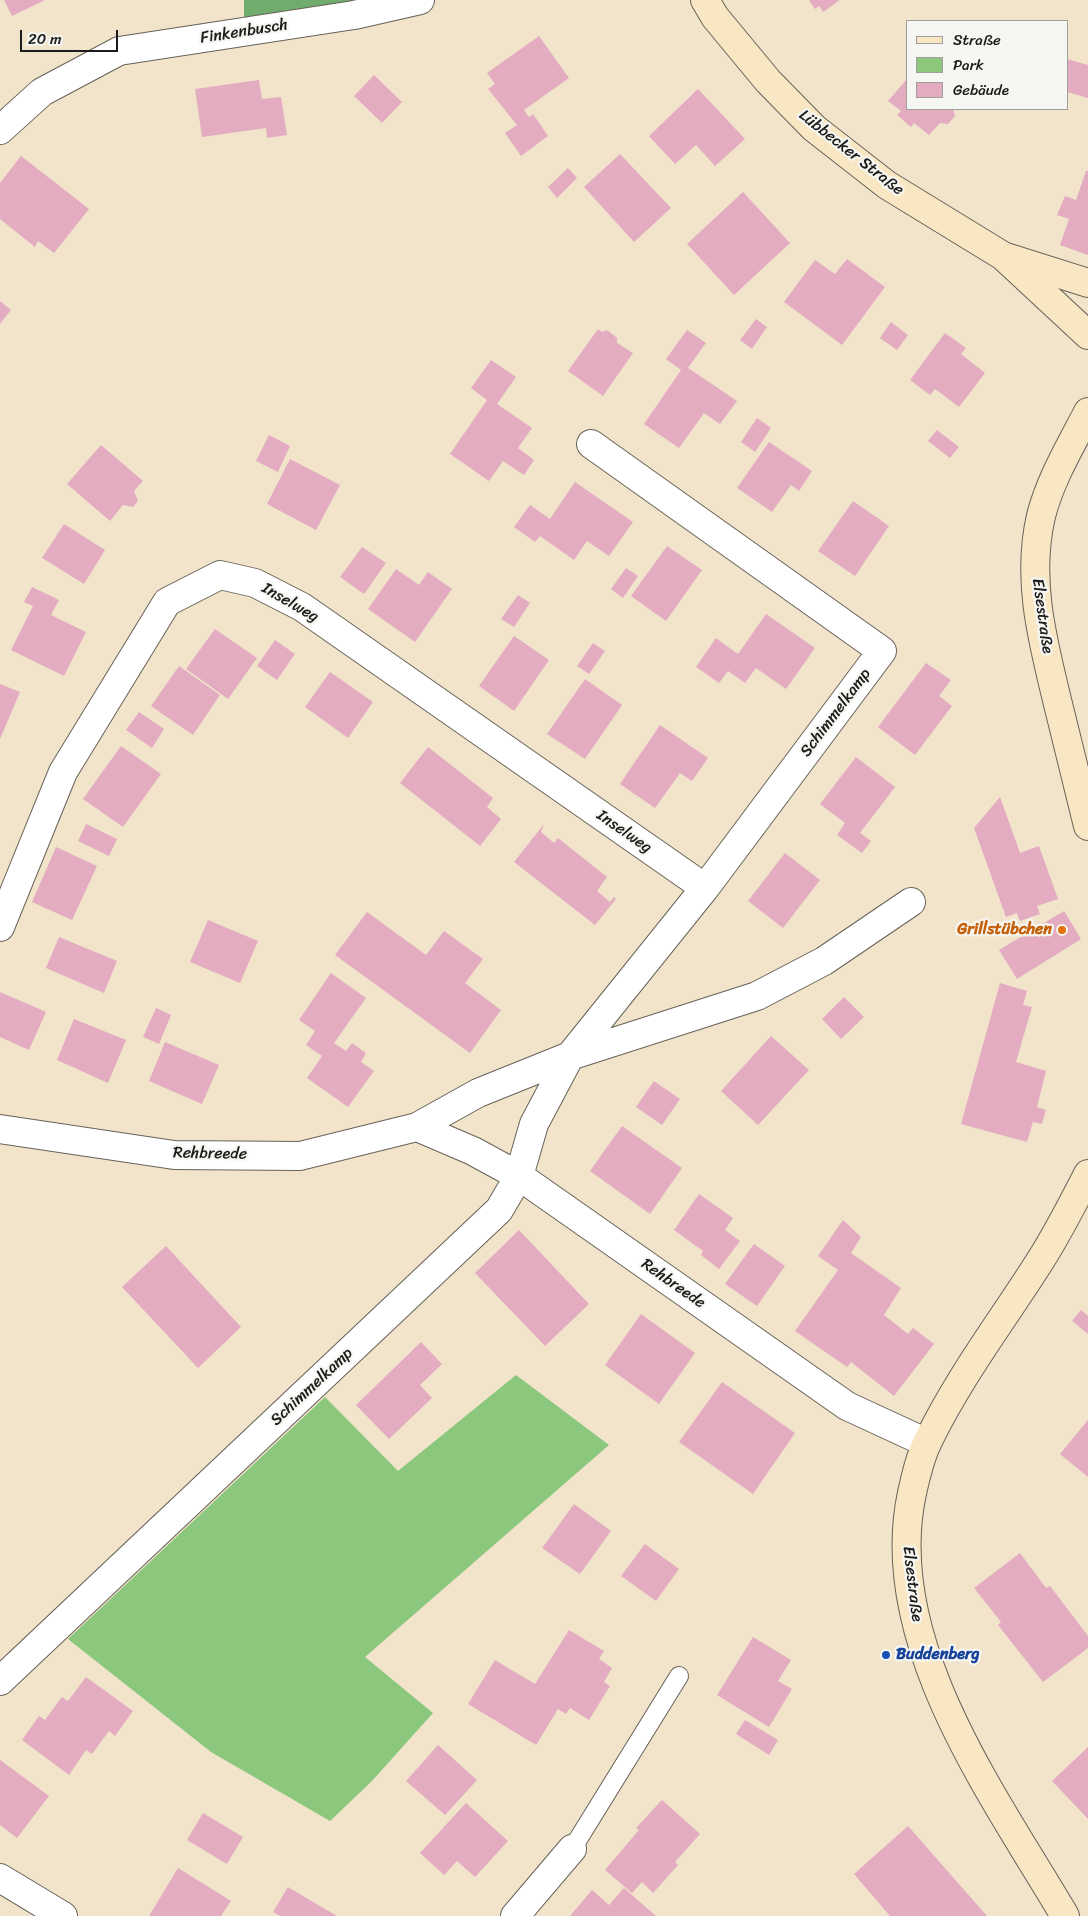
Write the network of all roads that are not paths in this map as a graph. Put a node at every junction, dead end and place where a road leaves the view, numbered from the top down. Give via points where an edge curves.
1 (420, 0) edge
2 (705, 0) edge
3 (0, 130) edge
4 (1003, 256) junction
5 (1088, 283) edge
6 (1088, 336) edge
7 (1088, 412) edge
8 (591, 444) dead end
9 (1088, 826) edge
10 (705, 888) junction
11 (911, 902) dead end
12 (0, 927) edge
13 (570, 1056) junction
14 (418, 1127) junction
15 (0, 1129) edge
16 (1088, 1174) edge
17 (520, 1176) junction
18 (927, 1443) junction
19 (679, 1676) dead end
20 (0, 1681) edge
21 (572, 1850) joint
22 (0, 1878) edge
23 (63, 1916) edge
24 (516, 1916) edge
25 (1065, 1916) edge

1 - 3 street, Finkenbusch via 354,16 120,51 42,92
2 - 4 main road, Lübbecker Straße via 768,81 814,128 888,185
4 - 5 main road, Lübbecker Straße
4 - 6 main road, Lübbecker Straße
7 - 9 main road, Elsestraße via 1056,475 1041,516 1035,590 1043,641
8 - 10 street, Schimmelkamp via 882,651
10 - 12 street, Inselweg via 302,607 255,583 220,575 167,602 63,772
10 - 13 street, Schimmelkamp
11 - 13 street via 824,962 757,996
13 - 14 street, Rehbreede via 478,1093
13 - 17 street, Schimmelkamp via 534,1124
14 - 15 street, Rehbreede via 300,1156 174,1155
14 - 17 street, Rehbreede
16 - 18 main road, Elsestraße via 1041,1259 956,1389
17 - 18 street, Rehbreede via 847,1406
17 - 20 street, Schimmelkamp via 499,1210
18 - 25 main road, Elsestraße via 917,1470 907,1517 906,1562 913,1613 950,1715
19 - 21 lane
21 - 24 street
22 - 23 street

